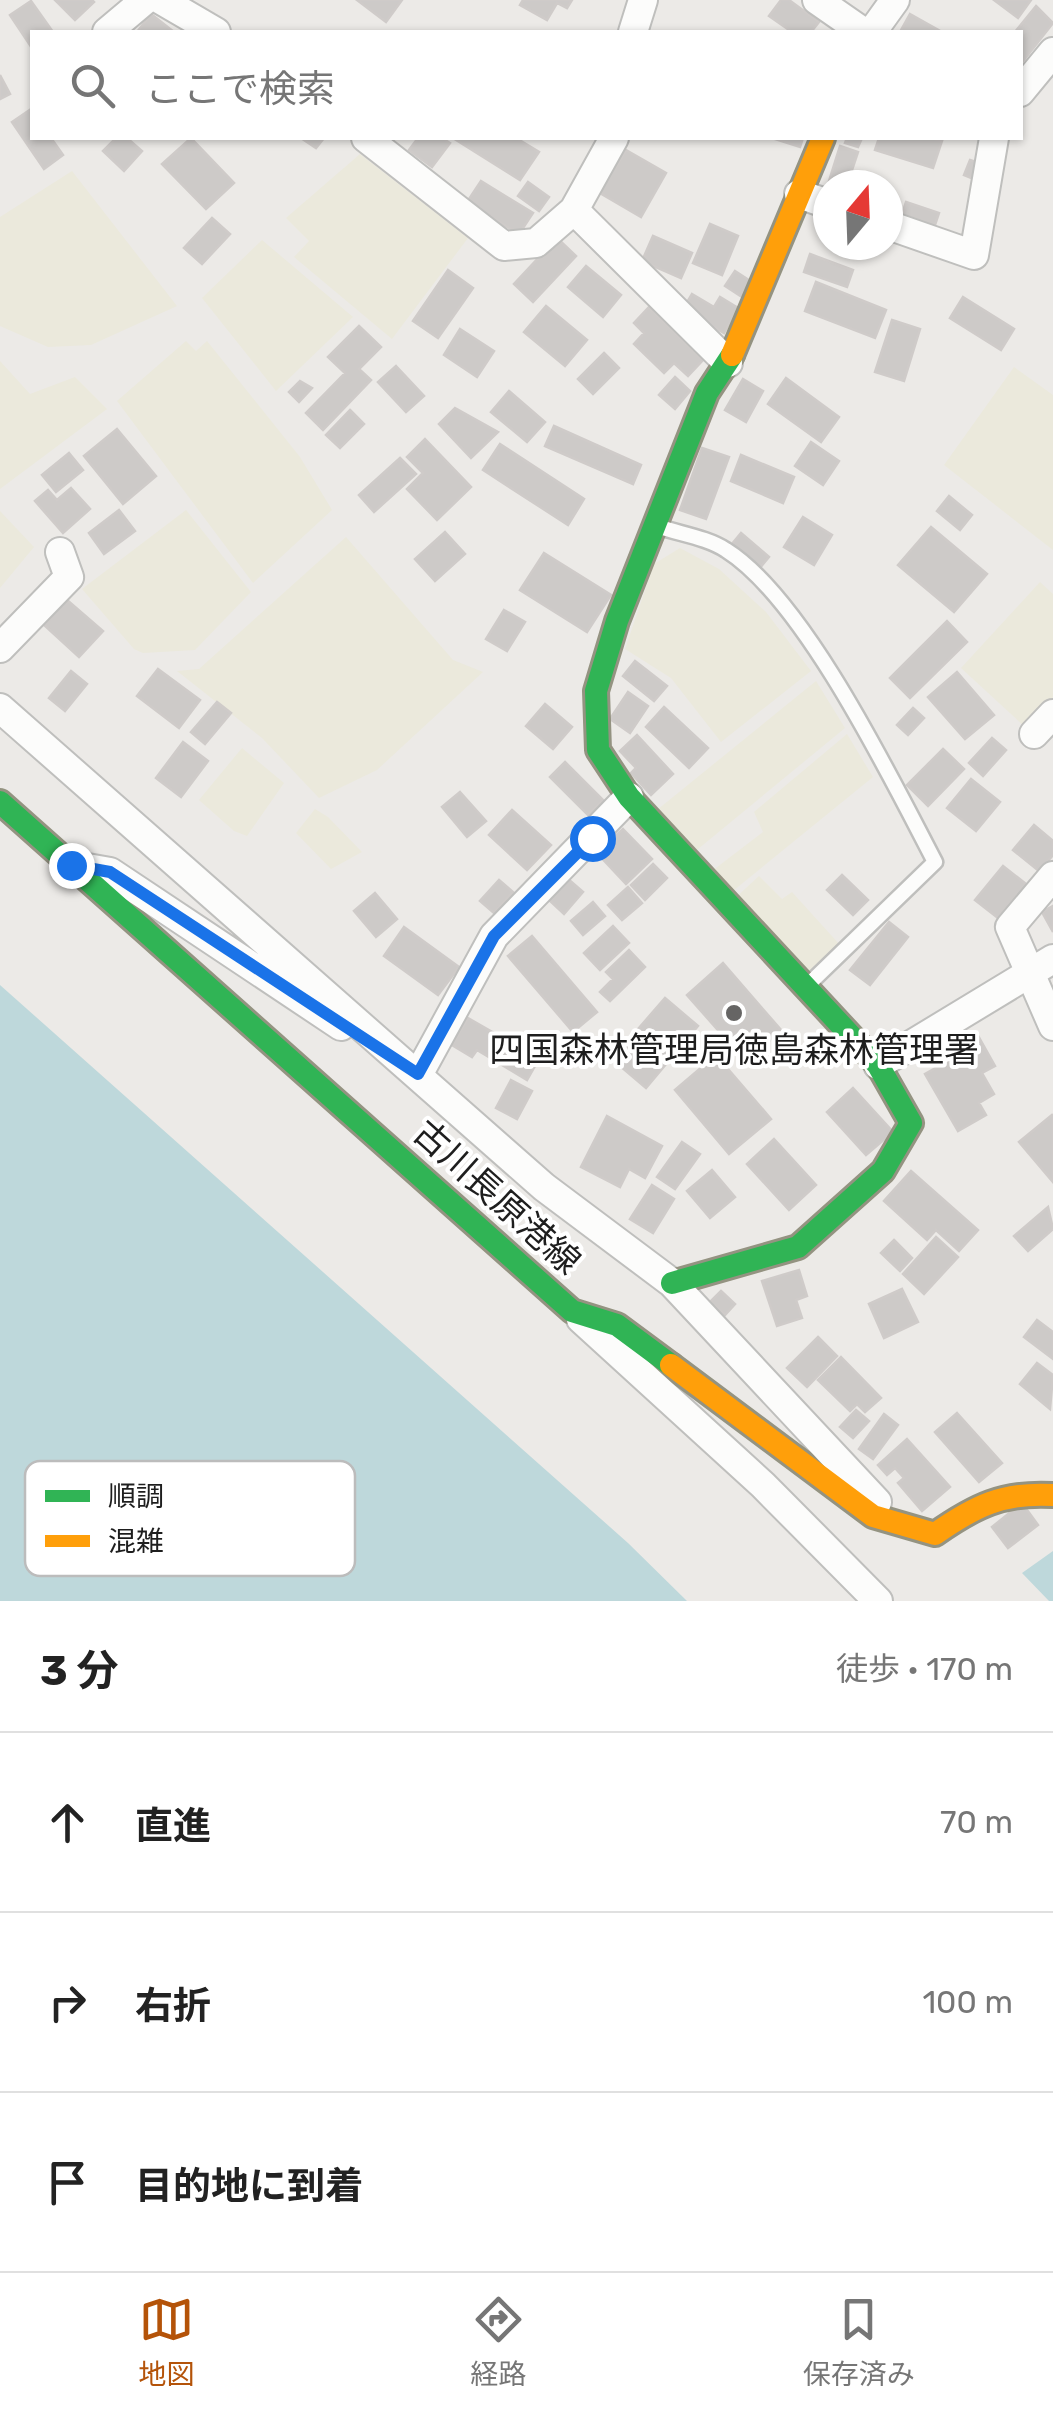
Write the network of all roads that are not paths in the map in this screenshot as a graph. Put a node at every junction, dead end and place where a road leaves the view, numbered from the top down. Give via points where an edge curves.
1 (144, 0) edge
2 (161, 0) edge
3 (643, 0) edge
4 (817, 0) edge
5 (895, 0) edge
6 (108, 30) edge
7 (213, 30) edge
8 (633, 30) edge
9 (860, 30) edge
10 (873, 30) edge
11 (1053, 52) edge
12 (1023, 88) edge
13 (369, 140) edge
14 (613, 140) edge
15 (822, 140) edge
16 (994, 140) edge
17 (799, 194) junction
18 (813, 199) edge
19 (574, 210) junction
20 (903, 230) edge
21 (728, 363) junction
22 (655, 525) junction
23 (60, 552) dead end
24 (0, 648) edge
25 (0, 708) edge
26 (629, 797) junction
27 (0, 802) edge
28 (71, 865) junction
29 (1053, 876) edge
30 (1041, 966) edge
31 (805, 988) junction
32 (1053, 1026) edge
33 (878, 1065) junction
34 (418, 1074) junction
35 (672, 1283) junction
36 (572, 1311) junction
37 (1053, 1495) edge
38 (898, 1526) junction
39 (878, 1601) edge

1 - 6 street
2 - 7 street
3 - 8 street
4 - 9 street
5 - 10 street
11 - 12 street
13 - 19 street via 504,246 536,244
14 - 19 street
15 - 17 street
16 - 20 street via 974,255
17 - 18 street
17 - 21 street
19 - 21 street
21 - 22 street via 707,393
22 - 26 street via 596,691 598,750
22 - 31 lane via 725,549 784,601 935,862
23 - 24 street via 69,577
25 - 34 street
26 - 31 street
26 - 34 street via 494,936
27 - 28 street, 古川長原港線
28 - 34 street via 110,872
28 - 36 street, 古川長原港線
29 - 30 street via 1010,927
30 - 32 street
30 - 33 street
31 - 33 street
33 - 35 street via 910,1123 882,1171 798,1247
34 - 35 street via 544,1187
35 - 38 street
36 - 38 street, 古川長原港線 via 618,1325 873,1516
36 - 39 street via 762,1484
37 - 38 street, 古川長原港線 via 1013,1491 989,1498 935,1534

